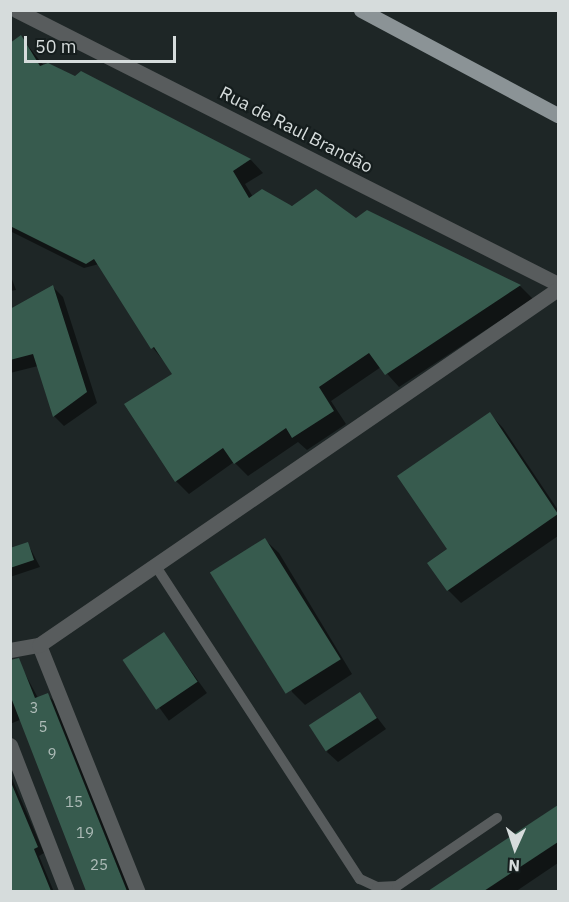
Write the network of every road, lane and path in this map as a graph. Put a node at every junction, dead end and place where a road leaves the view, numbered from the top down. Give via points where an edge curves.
1 (16, 10) edge
2 (361, 10) edge
3 (558, 115) edge
4 (558, 284) edge
5 (558, 289) edge
6 (155, 565) junction
7 (39, 645) junction
8 (10, 650) edge
9 (10, 745) edge
10 (497, 818) dead end
11 (67, 891) edge
12 (138, 891) edge

1 - 4 street, Rua de Raul Brandão
2 - 3 main road
5 - 6 street
6 - 7 street
6 - 10 lane via 360,879 378,887 398,886
7 - 8 street
7 - 12 street
9 - 11 street

